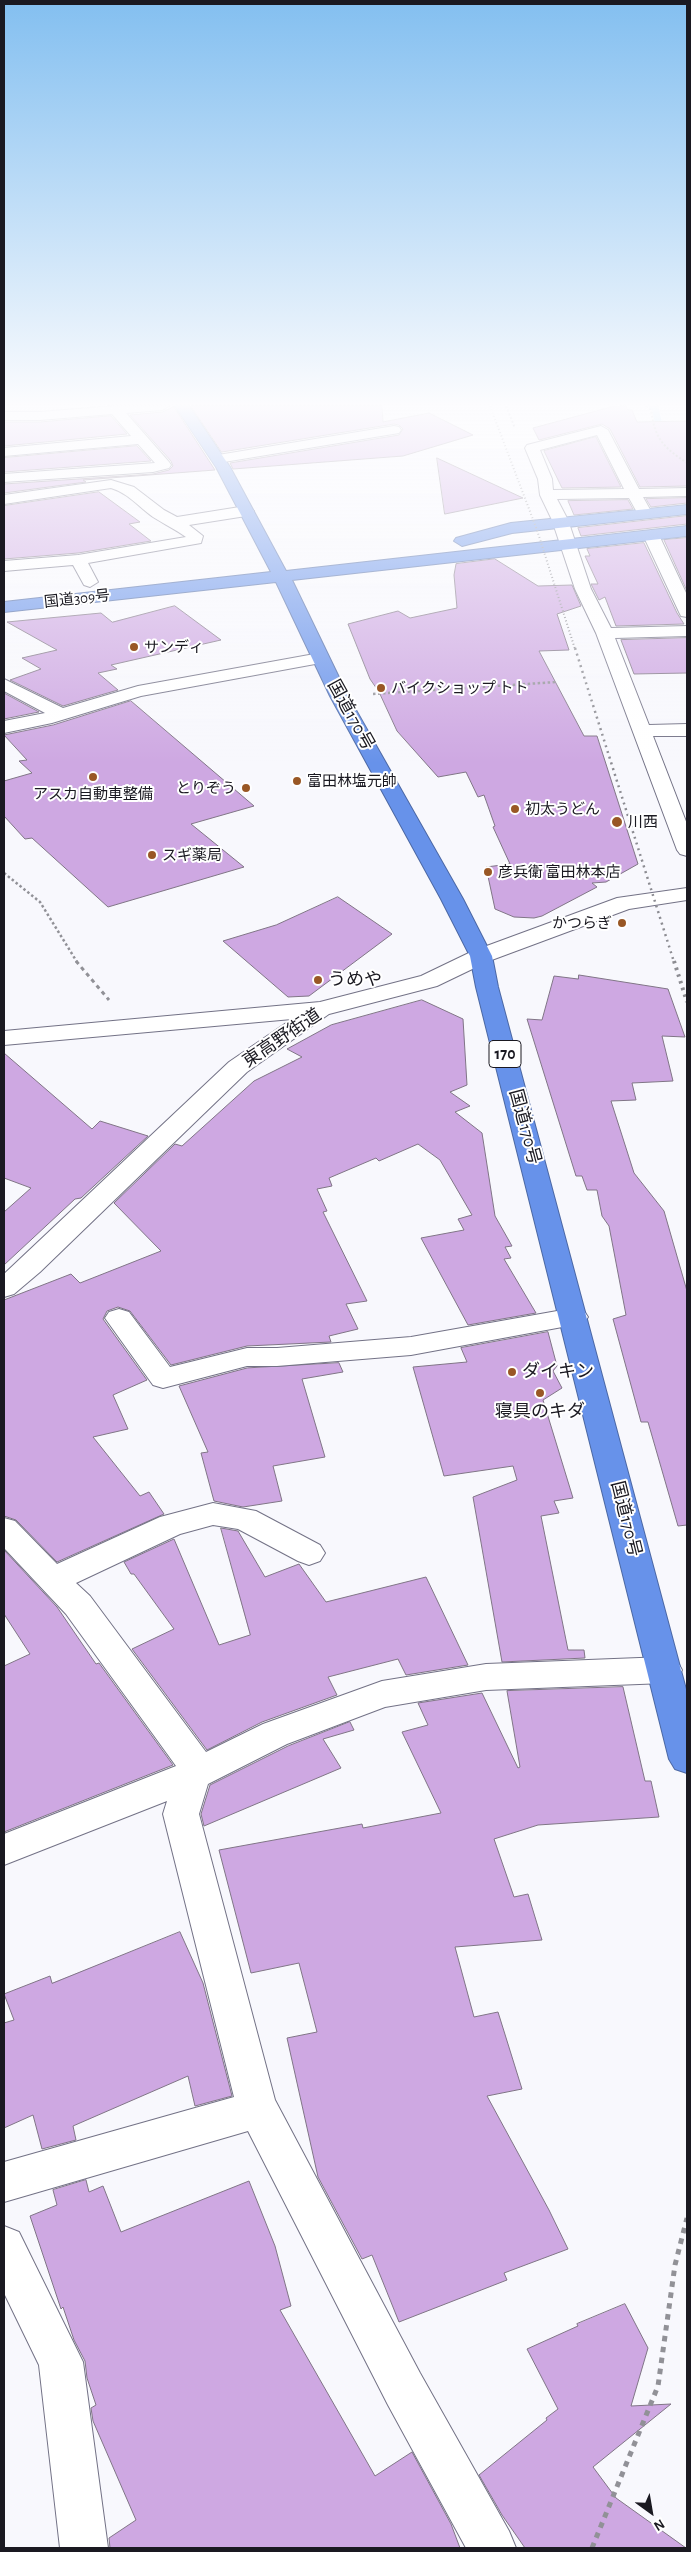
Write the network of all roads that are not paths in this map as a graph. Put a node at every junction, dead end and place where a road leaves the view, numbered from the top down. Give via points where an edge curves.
1 (180, 525) edge
2 (253, 525) edge
3 (561, 525) edge
4 (593, 525) edge
5 (621, 525) edge
6 (687, 531) edge
7 (564, 532) junction
8 (651, 535) junction
9 (687, 536) edge
10 (78, 560) junction
11 (4, 566) edge
12 (277, 569) junction
13 (90, 582) junction
14 (4, 591) edge
15 (4, 607) edge
16 (687, 612) edge
17 (687, 631) edge
18 (605, 633) junction
19 (320, 658) junction
20 (4, 684) edge
21 (60, 714) junction
22 (4, 728) edge
23 (687, 730) edge
24 (643, 731) junction
25 (687, 850) edge
26 (687, 894) edge
27 (481, 956) junction
28 (321, 1009) junction
29 (4, 1038) edge
30 (4, 1288) edge
31 (574, 1317) junction
32 (119, 1318) dead end
33 (4, 1529) edge
34 (310, 1553) dead end
35 (54, 1580) junction
36 (665, 1670) junction
37 (687, 1759) edge
38 (192, 1775) junction
39 (4, 1850) edge
40 (258, 2109) junction
41 (4, 2182) edge
42 (4, 2247) edge
43 (84, 2548) edge
44 (492, 2548) edge

1 - 10 street via 195,536 195,540
2 - 12 highway, 国道170号 / 170
3 - 7 street
4 - 7 highway
5 - 7 highway, 国道309号
6 - 8 highway, 国道309号
7 - 8 highway, 国道309号
7 - 12 highway, 国道309号
7 - 12 highway, 国道309号 via 462,541
7 - 18 street via 583,589
8 - 9 highway
8 - 16 street
10 - 11 street
10 - 13 street
12 - 13 highway, 国道309号
12 - 15 highway, 国道309号
12 - 19 highway, 国道170号 / 170
13 - 14 highway, 国道309号
17 - 18 street
18 - 24 street
19 - 21 street via 138,691
19 - 27 highway, 国道170号 / 170
20 - 21 street
21 - 22 street
23 - 24 street
24 - 25 street via 671,785
26 - 27 street, 東高野街道 via 625,904
27 - 28 street, 東高野街道 via 429,981
27 - 31 highway, 国道170号 / 170
28 - 29 street
28 - 30 street, 東高野街道 via 238,1067
31 - 32 street via 411,1346 247,1357 163,1378
31 - 36 highway, 国道170号 / 170
33 - 35 street
34 - 35 street via 245,1519 213,1514 171,1525 98,1556
35 - 38 street via 78,1605 196,1766
36 - 37 highway, 国道170号 / 170
36 - 38 street via 486,1677 382,1694 275,1734
38 - 39 street
38 - 40 street via 181,1814
40 - 41 street
40 - 44 street via 404,2389
42 - 43 street via 61,2362

